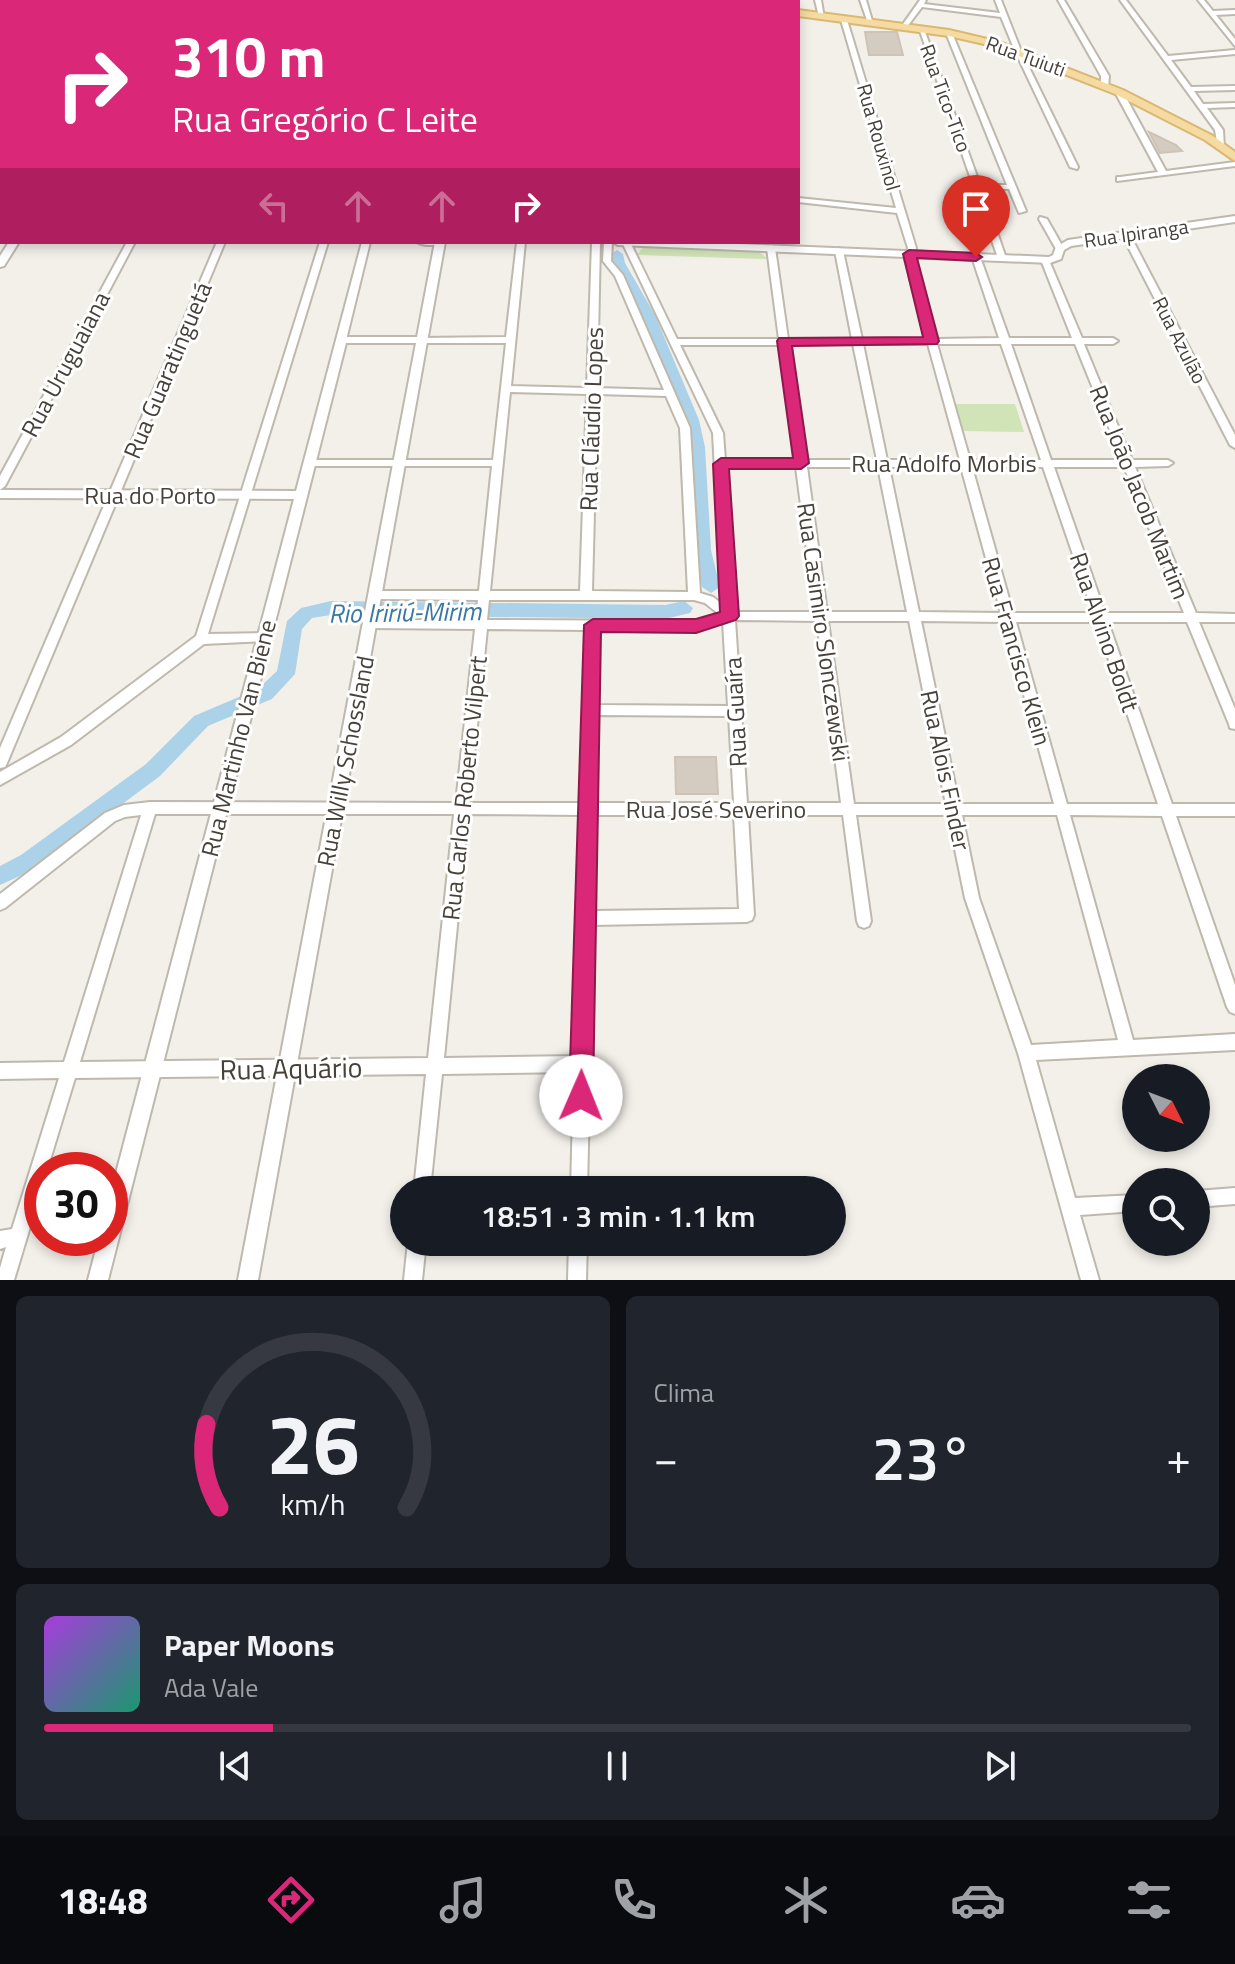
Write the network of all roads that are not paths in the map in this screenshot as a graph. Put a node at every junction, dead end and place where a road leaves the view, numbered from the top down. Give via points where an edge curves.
1 (818, 0) edge
2 (863, 0) edge
3 (998, 0) edge
4 (1061, 0) edge
5 (1123, 0) edge
6 (1201, 0) edge
7 (922, 2) edge
8 (1235, 12) edge
9 (800, 13) edge
10 (1211, 13) junction
11 (1004, 15) junction
12 (822, 17) junction
13 (844, 20) junction
14 (871, 23) junction
15 (904, 27) junction
16 (921, 29) junction
17 (949, 33) junction
18 (1235, 44) edge
19 (1018, 51) junction
20 (1235, 52) edge
21 (1166, 58) junction
22 (1105, 86) junction
23 (1235, 88) edge
24 (1189, 89) junction
25 (1119, 92) junction
26 (1235, 105) edge
27 (1201, 106) junction
28 (1221, 146) junction
29 (1235, 157) edge
30 (1235, 164) edge
31 (1074, 167) dead end
32 (1163, 173) junction
33 (1120, 179) dead end
34 (977, 187) junction
35 (1013, 187) junction
36 (800, 200) edge
37 (900, 211) junction
38 (1022, 211) dead end
39 (1043, 219) dead end
40 (1235, 219) edge
41 (1126, 235) junction
42 (13, 244) edge
43 (130, 244) edge
44 (220, 244) edge
45 (323, 244) edge
46 (365, 244) edge
47 (440, 244) edge
48 (521, 244) edge
49 (596, 244) edge
50 (608, 244) edge
51 (627, 244) edge
52 (702, 244) edge
53 (778, 246) edge
54 (1060, 249) junction
55 (839, 251) junction
56 (909, 254) junction
57 (976, 257) junction
58 (1002, 258) junction
59 (1045, 260) junction
60 (0, 264) edge
61 (341, 340) junction
62 (422, 340) junction
63 (511, 340) junction
64 (784, 341) junction
65 (858, 341) junction
66 (932, 341) junction
67 (1005, 341) junction
68 (1078, 341) junction
69 (1113, 341) dead end
70 (675, 342) junction
71 (505, 389) junction
72 (592, 391) junction
73 (670, 393) junction
74 (1235, 445) edge
75 (309, 463) junction
76 (400, 463) junction
77 (497, 463) junction
78 (801, 463) junction
79 (883, 463) junction
80 (965, 463) junction
81 (1047, 463) junction
82 (1128, 463) junction
83 (1168, 463) dead end
84 (721, 464) junction
85 (0, 486) edge
86 (0, 494) edge
87 (114, 494) junction
88 (246, 495) junction
89 (301, 495) junction
90 (586, 596) junction
91 (694, 596) junction
92 (482, 600) junction
93 (373, 610) junction
94 (730, 616) junction
95 (822, 616) junction
96 (914, 617) junction
97 (1008, 617) junction
98 (1100, 618) junction
99 (1192, 618) junction
100 (1235, 618) edge
101 (480, 621) junction
102 (593, 625) junction
103 (263, 638) junction
104 (201, 639) junction
105 (591, 710) junction
106 (735, 711) junction
107 (1235, 724) edge
108 (0, 763) edge
109 (0, 779) edge
110 (150, 808) junction
111 (220, 808) junction
112 (336, 808) junction
113 (462, 808) junction
114 (588, 808) junction
115 (741, 809) junction
116 (848, 809) junction
117 (954, 809) junction
118 (1062, 809) junction
119 (1167, 810) junction
120 (1235, 810) edge
121 (0, 903) edge
122 (586, 918) junction
123 (864, 921) dead end
124 (1235, 1007) edge
125 (1235, 1042) edge
126 (1128, 1048) junction
127 (1026, 1053) junction
128 (582, 1064) junction
129 (435, 1066) junction
130 (287, 1068) junction
131 (154, 1069) junction
132 (69, 1070) junction
133 (0, 1071) edge
134 (128, 1168) edge
135 (423, 1176) edge
136 (579, 1176) edge
137 (1235, 1196) edge
138 (1210, 1198) edge
139 (1122, 1204) edge
140 (1069, 1207) junction
141 (9, 1238) edge
142 (105, 1256) edge
143 (416, 1256) edge
144 (578, 1256) edge
145 (5, 1280) edge
146 (98, 1280) edge
147 (248, 1280) edge
148 (413, 1280) edge
149 (577, 1280) edge
150 (1090, 1280) edge

1 - 12 street
2 - 14 street
3 - 11 street
4 - 22 street via 1105,76
5 - 21 street
6 - 10 street
7 - 11 street
7 - 15 street
8 - 10 street
9 - 12 main road, Rua Tuiuti
10 - 18 street
11 - 19 street
12 - 13 main road, Rua Tuiuti
13 - 14 main road, Rua Tuiuti
13 - 37 street, Rua Rouxinol
14 - 15 main road, Rua Tuiuti
15 - 16 main road, Rua Tuiuti
16 - 17 main road, Rua Tuiuti
16 - 34 street, Rua Tico-Tico
17 - 19 main road, Rua Tuiuti
17 - 35 street
19 - 22 main road, Rua Tuiuti
19 - 31 street
20 - 21 street
21 - 24 street
22 - 25 main road, Rua Tuiuti
23 - 24 street
24 - 27 street
25 - 28 main road, Rua Tuiuti
25 - 32 street
26 - 27 street
27 - 28 street via 1221,134
28 - 29 main road, Rua Tuiuti
30 - 32 street
32 - 33 street
34 - 35 street
34 - 58 street, Rua Tico-Tico
35 - 38 street
36 - 37 street
37 - 56 street, Rua Rouxinol via 912,248
39 - 54 street
40 - 41 street, Rua Ipiranga
41 - 54 street, Rua Ipiranga via 1068,243
41 - 74 street, Rua Azulão
42 - 60 street
43 - 85 street, Rua Uruguaiana
44 - 87 street, Rua Guaratinguetá
45 - 88 street
46 - 61 street, Rua Martinho Van Biene
47 - 62 street, Rua Willy Schossland
48 - 63 street, Rua Carlos Roberto Vilpert
49 - 72 street, Rua Cláudio Lopes
50 - 73 street via 607,261 619,275
51 - 70 street, Rua Guaíra
52 - 53 street
53 - 55 street
53 - 64 street, Rua Casimiro Slonczewski
54 - 59 street, Rua Ipiranga via 1057,257
55 - 56 street
55 - 65 street, Rua Alois Finder
56 - 57 street
56 - 66 street, Rua Francisco Klein
57 - 58 street
57 - 67 street, Rua Alvino Boldt
58 - 59 street
59 - 68 street, Rua João Jacob Martim
61 - 62 street
61 - 75 street, Rua Martinho Van Biene
62 - 63 street
62 - 76 street, Rua Willy Schossland
63 - 71 street, Rua Carlos Roberto Vilpert
64 - 65 street
64 - 70 street
64 - 78 street, Rua Casimiro Slonczewski
65 - 66 street
65 - 79 street, Rua Alois Finder
66 - 67 street
66 - 80 street, Rua Francisco Klein
67 - 68 street
67 - 81 street, Rua Alvino Boldt
68 - 69 street
68 - 82 street, Rua João Jacob Martim
70 - 84 street, Rua Guaíra via 715,424
71 - 72 street
71 - 77 street, Rua Carlos Roberto Vilpert
72 - 73 street
72 - 90 street, Rua Cláudio Lopes
73 - 91 street via 685,428
75 - 76 street
75 - 89 street, Rua Martinho Van Biene
76 - 77 street
76 - 93 street, Rua Willy Schossland
77 - 92 street, Rua Carlos Roberto Vilpert
78 - 79 street, Rua Adolfo Morbis
78 - 84 street, Rua Adolfo Morbis
78 - 95 street, Rua Casimiro Slonczewski
79 - 80 street, Rua Adolfo Morbis
79 - 96 street, Rua Alois Finder
80 - 81 street, Rua Adolfo Morbis
80 - 97 street, Rua Francisco Klein
81 - 82 street, Rua Adolfo Morbis
81 - 98 street, Rua Alvino Boldt
82 - 83 street, Rua Adolfo Morbis
82 - 99 street, Rua João Jacob Martim
84 - 94 street, Rua Guaíra
86 - 87 street, Rua do Porto
87 - 88 street, Rua do Porto
87 - 108 street, Rua Guaratinguetá
88 - 89 street, Rua do Porto
88 - 104 street
89 - 103 street, Rua Martinho Van Biene
90 - 91 street
90 - 92 street
91 - 94 street
92 - 93 street
92 - 101 street, Rua Carlos Roberto Vilpert
93 - 101 street
93 - 112 street, Rua Willy Schossland
94 - 95 street
94 - 102 street via 696,626
94 - 106 street, Rua Guaíra
95 - 96 street
95 - 116 street, Rua Casimiro Slonczewski
96 - 97 street
96 - 117 street, Rua Alois Finder
97 - 98 street
97 - 118 street, Rua Francisco Klein
98 - 99 street
98 - 119 street, Rua Alvino Boldt
99 - 100 street
99 - 107 street, Rua João Jacob Martim
101 - 102 street
101 - 113 street, Rua Carlos Roberto Vilpert
102 - 105 street
103 - 104 street
103 - 111 street, Rua Martinho Van Biene
104 - 109 street via 66,741
105 - 106 street
105 - 114 street
106 - 115 street, Rua Guaíra
110 - 111 street, Rua José Severino
110 - 121 street, Rua José Severino via 110,817
110 - 132 street
111 - 112 street, Rua José Severino
111 - 131 street, Rua Martinho Van Biene
112 - 113 street, Rua José Severino
112 - 130 street, Rua Willy Schossland
113 - 114 street, Rua José Severino
113 - 129 street, Rua Carlos Roberto Vilpert
114 - 115 street, Rua José Severino
114 - 122 street
115 - 116 street, Rua José Severino
115 - 122 street, Rua Guaíra via 747,915
116 - 117 street, Rua José Severino
116 - 123 street, Rua Casimiro Slonczewski
117 - 118 street, Rua José Severino
117 - 127 street, Rua Alois Finder via 978,919
118 - 119 street, Rua José Severino
118 - 126 street, Rua Francisco Klein
119 - 120 street, Rua José Severino
119 - 124 street, Rua Alvino Boldt
122 - 128 street
125 - 126 street
126 - 127 street
127 - 140 street, Rua Alois Finder
128 - 129 street, Rua Aquário
128 - 136 street
129 - 130 street, Rua Aquário
129 - 135 street, Rua Carlos Roberto Vilpert
130 - 131 street, Rua Aquário
130 - 147 street, Rua Willy Schossland
131 - 132 street, Rua Aquário
131 - 134 street, Rua Martinho Van Biene
132 - 133 street, Rua Aquário
132 - 141 street
137 - 138 street
139 - 140 street
140 - 150 street, Rua Alois Finder
141 - 145 street
142 - 146 street, Rua Martinho Van Biene
143 - 148 street
144 - 149 street

